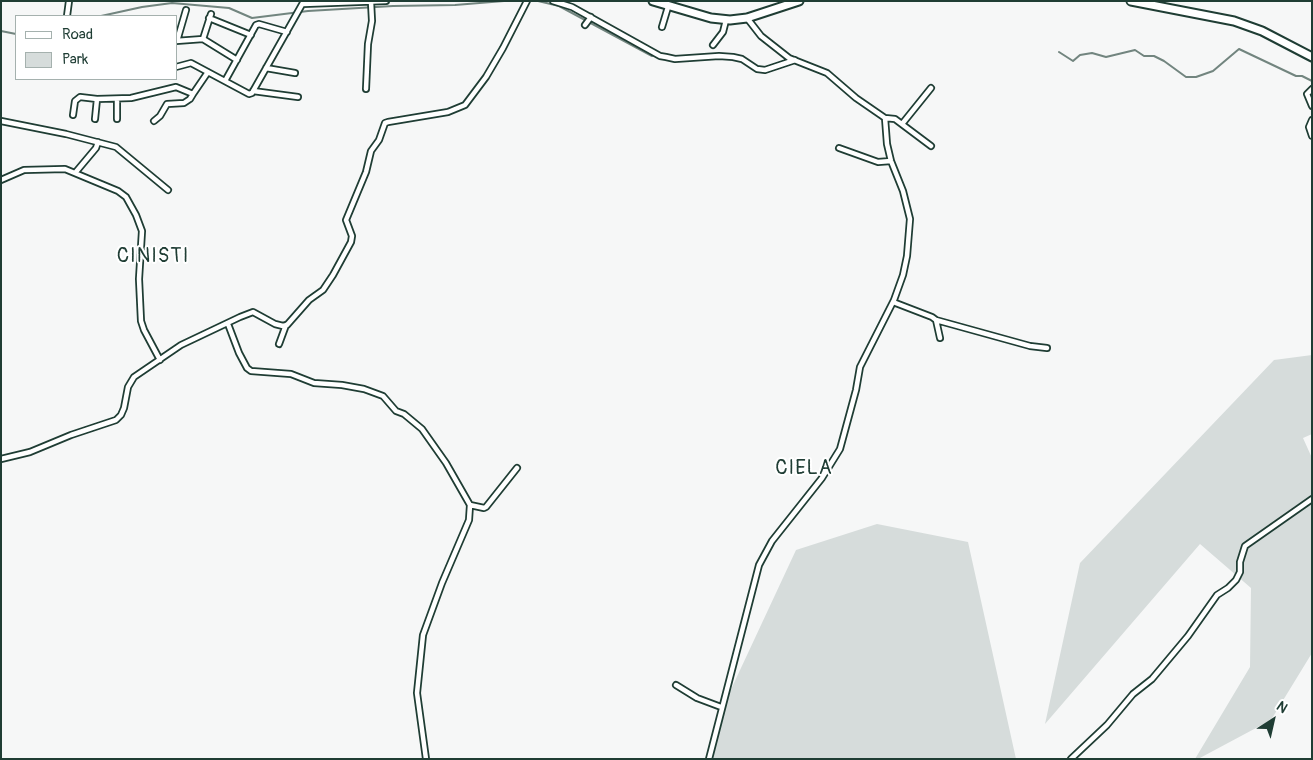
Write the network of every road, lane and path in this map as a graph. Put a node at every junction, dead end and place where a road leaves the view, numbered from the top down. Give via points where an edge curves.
1 (69, 1) edge
2 (386, 1) edge
3 (526, 1) edge
4 (553, 1) edge
5 (653, 1) edge
6 (799, 1) edge
7 (1132, 1) edge
8 (303, 4) edge
9 (372, 5) edge
10 (668, 7) junction
11 (186, 10) dead end
12 (67, 15) edge
13 (746, 18) junction
14 (726, 20) junction
15 (662, 27) dead end
16 (287, 32) junction
17 (251, 35) junction
18 (178, 38) edge
19 (202, 39) junction
20 (178, 41) edge
21 (713, 45) dead end
22 (1312, 57) edge
23 (792, 59) junction
24 (237, 60) junction
25 (178, 67) edge
26 (266, 68) junction
27 (208, 72) junction
28 (295, 73) dead end
29 (226, 81) junction
30 (931, 88) dead end
31 (1312, 89) edge
32 (366, 90) dead end
33 (253, 91) junction
34 (193, 94) junction
35 (298, 97) dead end
36 (117, 99) junction
37 (97, 100) junction
38 (1312, 106) edge
39 (73, 115) dead end
40 (885, 118) junction
41 (95, 119) dead end
42 (117, 119) dead end
43 (1312, 120) edge
44 (1, 121) edge
45 (154, 121) dead end
46 (902, 124) junction
47 (1312, 136) edge
48 (98, 142) junction
49 (931, 146) dead end
50 (839, 148) dead end
51 (891, 161) junction
52 (75, 173) junction
53 (1, 180) edge
54 (168, 190) dead end
55 (893, 302) junction
56 (936, 320) junction
57 (228, 324) junction
58 (286, 325) junction
59 (940, 338) dead end
60 (279, 344) dead end
61 (1048, 348) dead end
62 (160, 360) junction
63 (1, 459) edge
64 (517, 468) dead end
65 (1312, 499) edge
66 (470, 505) junction
67 (676, 684) dead end
68 (721, 707) junction
69 (426, 759) edge
70 (709, 759) edge
71 (1071, 759) edge

1 - 12 street
2 - 9 street
3 - 58 street via 486,77 465,104 448,112 385,123 371,151 346,220 351,242 323,290
4 - 23 street via 572,7 588,21 660,56 675,59 733,57 765,70
5 - 10 main road
6 - 13 main road
7 - 22 main road via 1234,22 1262,31
8 - 9 street
8 - 16 street
9 - 32 street
10 - 14 main road
10 - 15 street
11 - 18 street
13 - 14 main road
13 - 23 street via 761,36
14 - 21 street via 723,32
16 - 17 street via 259,24
16 - 26 street
17 - 19 street via 210,16
17 - 24 street
19 - 20 street
19 - 24 street
23 - 40 street via 827,73
24 - 29 street
25 - 27 street via 190,64
26 - 28 street
26 - 33 street
27 - 29 street
27 - 34 street
29 - 33 street via 249,94
30 - 46 street
31 - 38 street via 1308,94
33 - 35 street
34 - 36 street via 176,87
34 - 45 street via 184,103 167,104
36 - 37 street
36 - 42 street
37 - 39 street via 80,97
37 - 41 street
40 - 46 street
40 - 51 street
43 - 47 street via 1309,127
44 - 48 street
46 - 49 street
48 - 52 street
48 - 54 street via 120,149
50 - 51 street via 878,162
51 - 55 street via 910,219 903,275
52 - 53 street via 65,169 24,170
52 - 62 street via 118,191 126,197 136,215 142,231 141,321
55 - 56 street
55 - 68 street via 860,366 840,449 822,478 772,541 759,565
56 - 59 street
56 - 61 street
57 - 58 street via 253,312 275,324
57 - 62 street via 181,345
57 - 66 street via 239,353 251,371 291,374 314,383 364,389 383,396 396,411 422,430
58 - 60 street
62 - 63 street via 134,377 124,408 116,420 30,452
64 - 66 street via 486,507
65 - 71 street via 1245,546 1236,580 1217,595 1152,679 1133,694 1108,725
66 - 69 street via 469,520 423,635 417,693
67 - 68 street via 697,698
68 - 70 street

